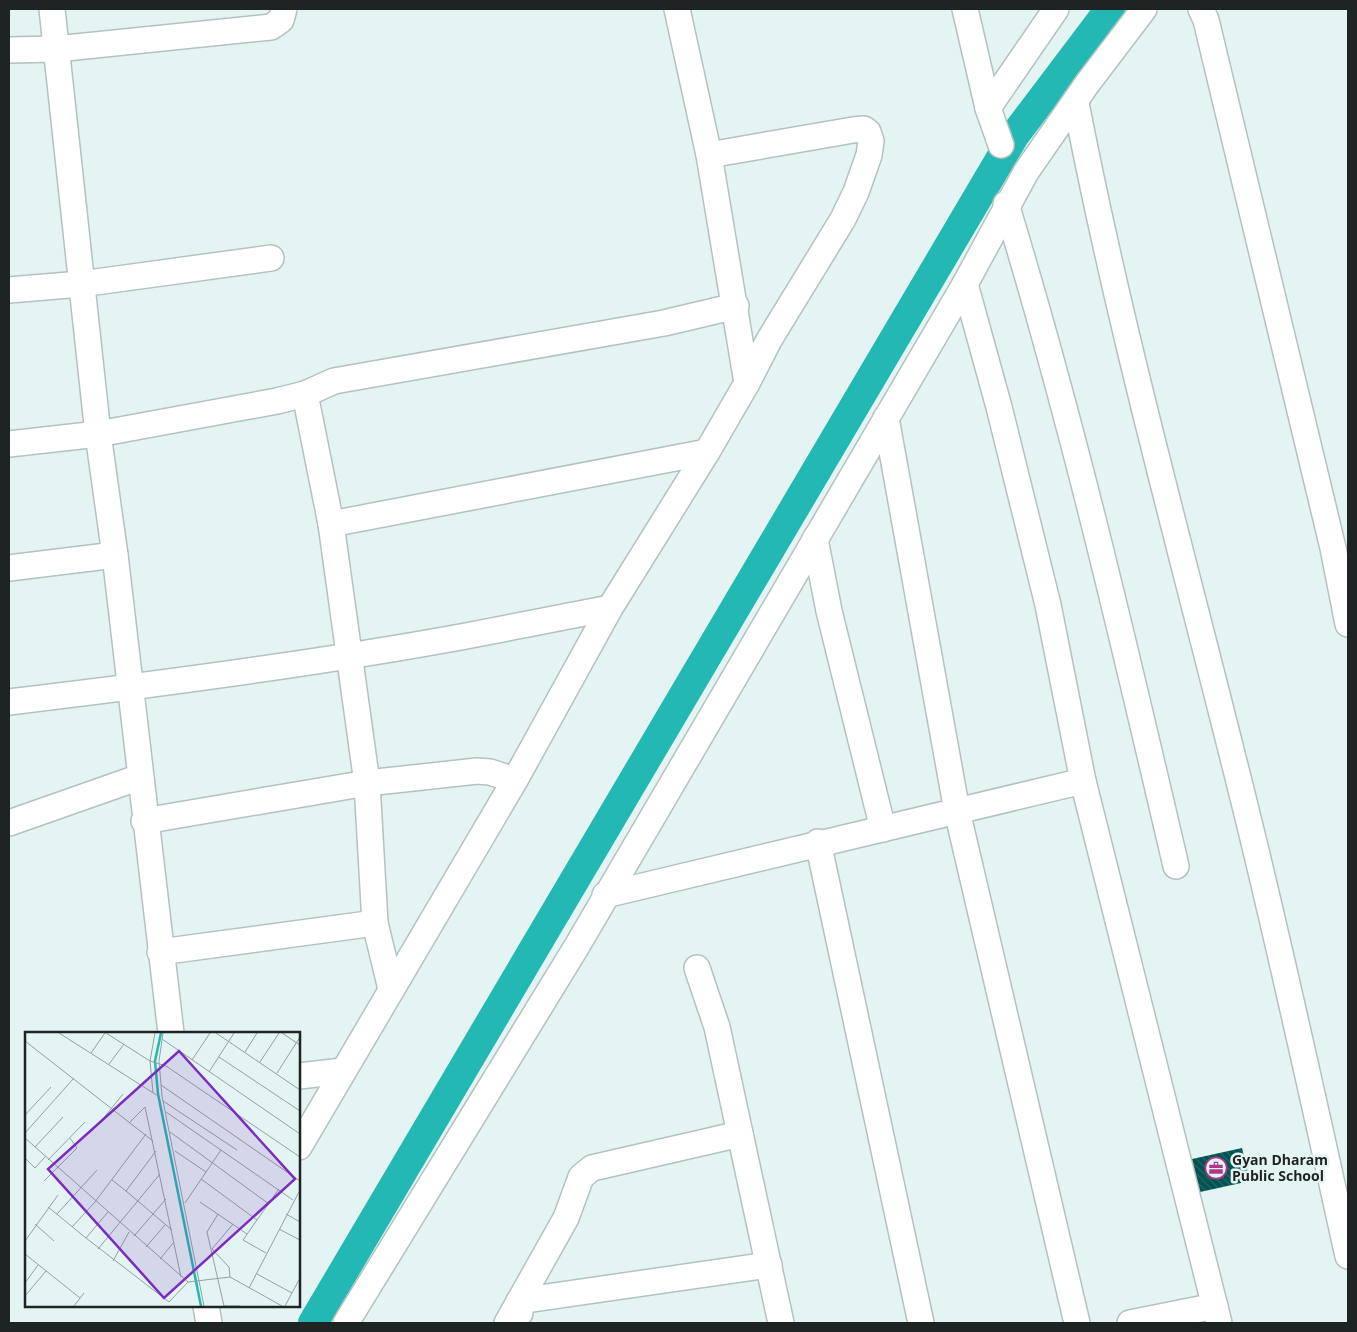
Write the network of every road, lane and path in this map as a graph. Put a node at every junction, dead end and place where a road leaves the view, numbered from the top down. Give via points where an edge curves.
1 (52, 9) edge
2 (284, 9) edge
3 (677, 9) edge
4 (965, 9) edge
5 (1056, 9) edge
6 (1144, 9) edge
7 (1201, 9) edge
8 (56, 48) junction
9 (9, 50) edge
10 (1076, 103) junction
11 (988, 108) junction
12 (1001, 145) dead end
13 (709, 155) junction
14 (1006, 204) junction
15 (271, 258) dead end
16 (81, 284) junction
17 (965, 284) junction
18 (9, 290) edge
19 (736, 306) junction
20 (747, 383) junction
21 (305, 394) junction
22 (886, 418) junction
23 (98, 434) junction
24 (9, 444) edge
25 (707, 452) junction
26 (331, 524) junction
27 (815, 540) junction
28 (115, 555) junction
29 (9, 568) edge
30 (610, 608) junction
31 (1348, 624) edge
32 (350, 656) junction
33 (129, 688) junction
34 (9, 702) edge
35 (140, 777) junction
36 (515, 780) junction
37 (1083, 781) junction
38 (367, 783) junction
39 (957, 811) junction
40 (144, 821) junction
41 (9, 823) edge
42 (883, 829) junction
43 (818, 842) junction
44 (1176, 866) dead end
45 (605, 895) junction
46 (374, 923) junction
47 (160, 952) junction
48 (697, 968) dead end
49 (392, 989) junction
50 (171, 1032) edge
51 (343, 1071) junction
52 (300, 1076) edge
53 (740, 1134) junction
54 (300, 1145) edge
55 (1348, 1256) edge
56 (769, 1265) junction
57 (206, 1307) edge
58 (520, 1312) edge
59 (1217, 1314) edge
60 (209, 1323) edge
61 (346, 1323) edge
62 (507, 1323) edge
63 (781, 1323) edge
64 (921, 1323) edge
65 (1077, 1323) edge
66 (1130, 1323) edge

1 - 8 street
2 - 8 street via 281,20 271,27
3 - 13 street
4 - 11 street
5 - 11 street
6 - 10 street
7 - 31 street via 1328,529
8 - 9 street
8 - 16 street
10 - 14 street via 1022,169
10 - 55 street via 1094,198 1250,828
11 - 12 street
13 - 19 street
13 - 20 street via 853,130 868,132 871,141 856,192 843,219 769,340
14 - 17 street
14 - 44 street via 1112,590
15 - 16 street
16 - 18 street
16 - 23 street
17 - 22 street
17 - 37 street via 1048,605
19 - 20 street
19 - 21 street via 664,322 334,381
20 - 25 street
21 - 23 street
21 - 26 street
22 - 27 street
22 - 39 street
23 - 24 street
23 - 28 street
25 - 26 street
25 - 30 street
26 - 32 street
27 - 42 street via 829,611
27 - 45 street
28 - 29 street
28 - 33 street
30 - 32 street
30 - 36 street
32 - 33 street
32 - 38 street
33 - 34 street
33 - 35 street
35 - 40 street
35 - 41 street
36 - 38 street via 477,771
36 - 49 street
37 - 39 street
37 - 59 street
38 - 40 street
38 - 46 street
39 - 42 street
39 - 65 street
40 - 47 street
42 - 43 street
43 - 45 street
43 - 64 street
45 - 61 street
46 - 47 street
46 - 49 street
47 - 50 street
48 - 53 street via 718,1027
49 - 51 street
51 - 52 street
51 - 54 street
53 - 56 street
53 - 58 street via 592,1168 581,1178 566,1218
56 - 58 street
56 - 63 street
57 - 60 street
58 - 62 street
59 - 66 street

